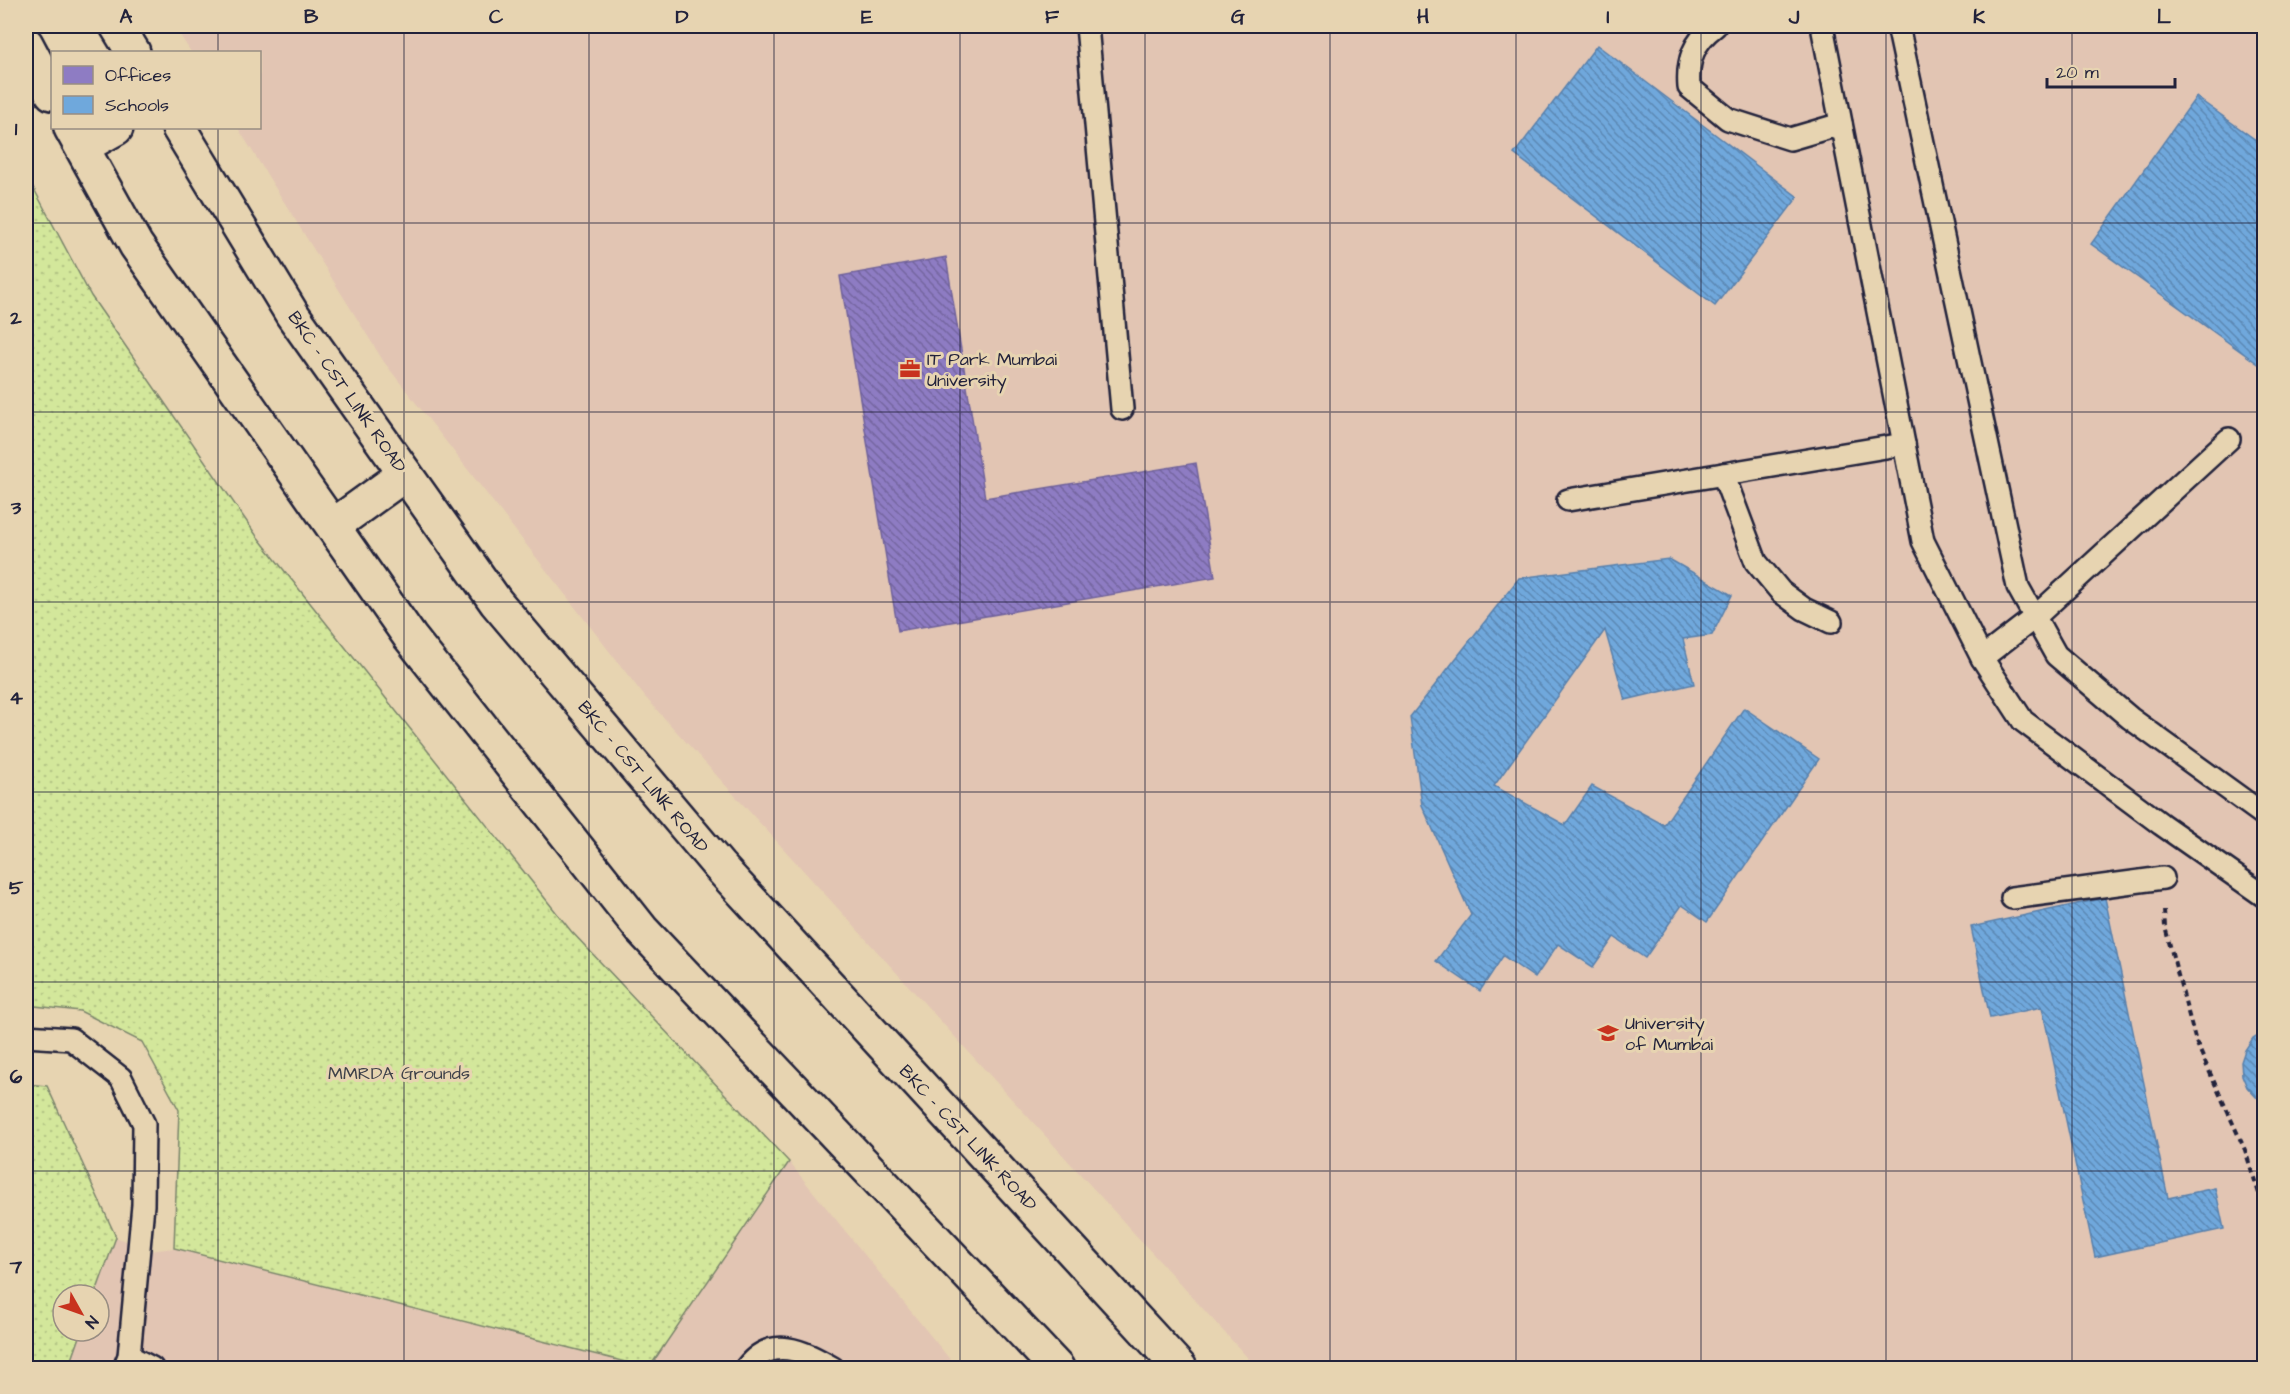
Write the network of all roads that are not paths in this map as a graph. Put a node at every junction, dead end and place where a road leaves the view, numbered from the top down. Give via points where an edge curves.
1 (117, 26) edge
2 (1087, 26) edge
3 (1715, 26) edge
4 (1822, 26) edge
5 (1898, 26) edge
6 (26, 45) edge
7 (132, 51) edge
8 (51, 91) edge
9 (1841, 124) junction
10 (112, 129) edge
11 (180, 129) edge
12 (77, 137) edge
13 (1122, 409) dead end
14 (2229, 439) dead end
15 (1904, 444) junction
16 (405, 474) junction
17 (1723, 474) junction
18 (1568, 500) dead end
19 (333, 526) junction
20 (2035, 617) junction
21 (1831, 622) dead end
22 (1982, 658) junction
23 (2265, 815) edge
24 (2163, 878) road end
25 (2265, 896) edge
26 (2012, 898) dead end
27 (26, 1036) edge
28 (126, 1362) edge
29 (152, 1368) edge
30 (746, 1368) edge
31 (833, 1368) edge
32 (1058, 1368) edge
33 (1180, 1368) edge

1 - 7 street
2 - 13 lane
3 - 9 lane via 1694,48 1688,68 1689,87 1704,101 1728,119 1790,139
4 - 9 lane
5 - 20 lane via 2018,587
6 - 8 street
9 - 15 lane
10 - 12 street
11 - 16 street, BKC - CST LINK ROAD via 292,314
12 - 19 street via 136,245
14 - 20 lane
15 - 17 lane
15 - 22 lane via 1923,541
16 - 19 street
16 - 33 street, BKC - CST LINK ROAD via 496,602 719,866
17 - 18 lane
17 - 21 lane via 1756,562 1781,592
19 - 32 street via 410,637 642,930
20 - 22 lane
20 - 23 lane via 2056,656 2130,718
22 - 25 lane via 2023,721
24 - 26 lane
27 - 28 lane via 71,1039 121,1078 144,1124 143,1206
28 - 29 lane
30 - 31 lane via 767,1350 791,1349

